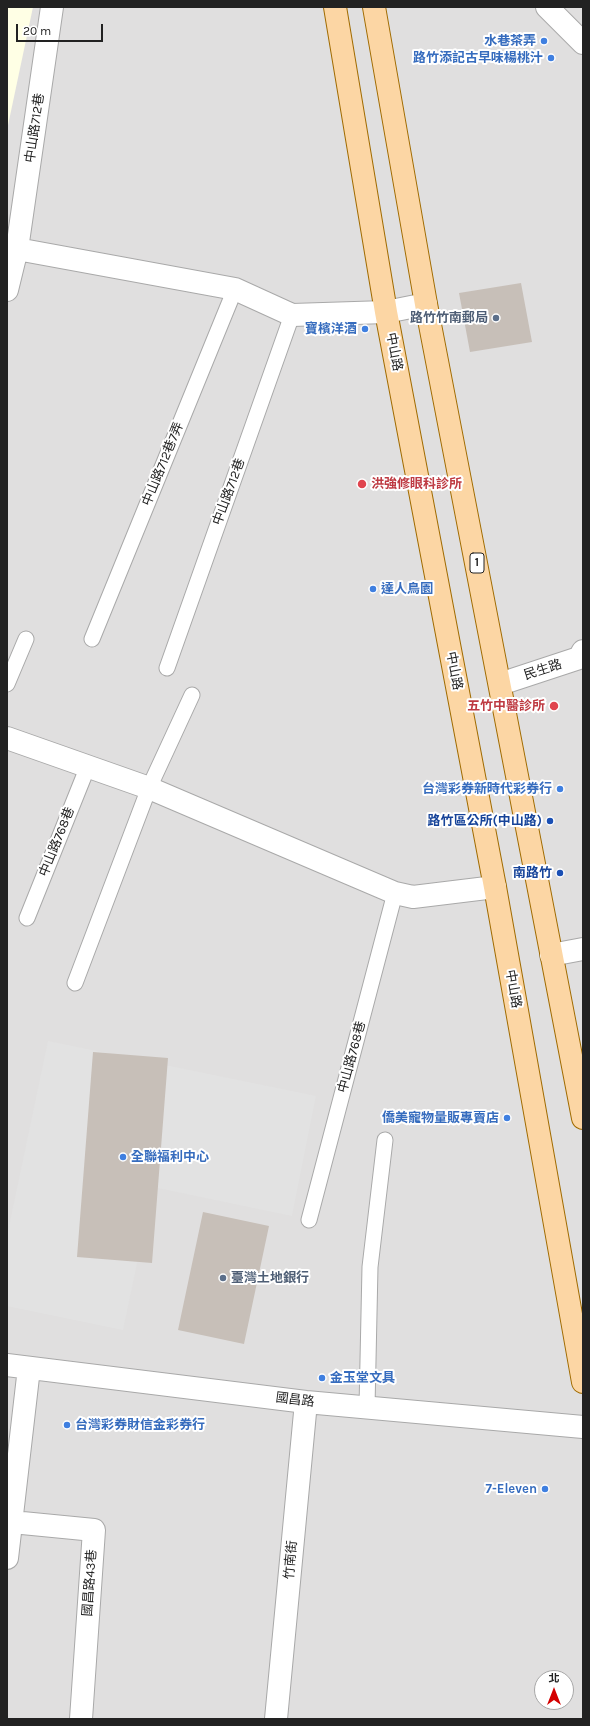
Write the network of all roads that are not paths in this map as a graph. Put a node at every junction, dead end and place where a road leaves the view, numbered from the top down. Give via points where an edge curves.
1 (52, 7) edge
2 (335, 7) edge
3 (374, 7) edge
4 (551, 8) edge
5 (583, 43) edge
6 (17, 249) junction
7 (235, 289) junction
8 (7, 290) edge
9 (426, 304) junction
10 (386, 312) junction
11 (292, 315) junction
12 (26, 639) dead end
13 (92, 639) dead end
14 (582, 657) edge
15 (166, 668) dead end
16 (7, 684) edge
17 (500, 684) junction
18 (192, 696) dead end
19 (7, 738) edge
20 (88, 766) junction
21 (149, 788) junction
22 (495, 887) junction
23 (395, 893) junction
24 (27, 918) dead end
25 (583, 949) edge
26 (551, 955) junction
27 (76, 984) dead end
28 (583, 1118) edge
29 (385, 1140) dead end
30 (309, 1220) dead end
31 (7, 1365) edge
32 (29, 1368) junction
33 (583, 1382) edge
34 (306, 1402) junction
35 (368, 1407) junction
36 (583, 1428) edge
37 (12, 1522) junction
38 (7, 1558) edge
39 (81, 1719) edge
40 (276, 1719) edge

1 - 6 street, 中山路712巷
2 - 10 main road, 中山路
3 - 9 main road, 1
4 - 5 street
6 - 7 street
6 - 8 street, 中山路712巷
7 - 11 street
7 - 13 lane, 中山路712巷7弄
9 - 10 street
9 - 17 main road, 1
10 - 11 street
10 - 22 main road, 中山路
11 - 15 lane, 中山路712巷
12 - 16 lane
14 - 17 street, 民生路
17 - 26 main road, 1
18 - 21 lane
19 - 20 street
20 - 21 street
20 - 24 lane, 中山路768巷
21 - 23 street
21 - 27 lane
22 - 23 street via 413,897
22 - 33 main road, 中山路
23 - 30 lane, 中山路768巷
25 - 26 street
26 - 28 main road, 1
29 - 35 lane via 370,1267
31 - 32 street, 國昌路
32 - 34 street, 國昌路
32 - 37 street
34 - 35 street, 國昌路
34 - 40 street, 竹南街
35 - 36 street, 國昌路
37 - 38 street
37 - 39 street, 國昌路43巷 via 94,1530

